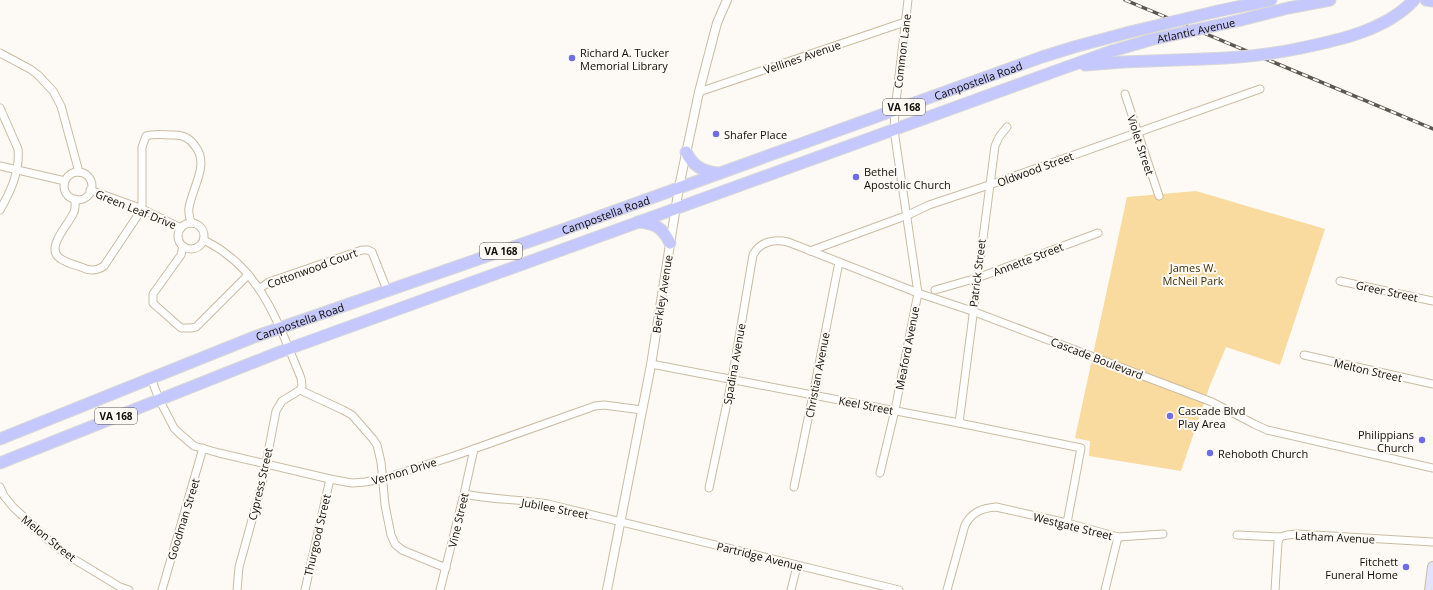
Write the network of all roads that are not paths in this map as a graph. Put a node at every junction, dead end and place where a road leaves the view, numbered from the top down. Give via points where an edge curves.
1 (727, 0) edge
2 (908, 0) edge
3 (1245, 0) edge
4 (1271, 0) edge
5 (1330, 0) edge
6 (1414, 0) edge
7 (1426, 0) edge
8 (1433, 1) edge
9 (1218, 11) junction
10 (905, 22) junction
11 (0, 53) edge
12 (1064, 68) junction
13 (1260, 89) dead end
14 (699, 92) junction
15 (1125, 94) dead end
16 (0, 108) edge
17 (895, 110) junction
18 (1007, 127) dead end
19 (894, 130) junction
20 (1137, 133) junction
21 (686, 152) junction
22 (0, 166) edge
23 (17, 169) junction
24 (79, 172) junction
25 (718, 174) junction
26 (65, 181) junction
27 (989, 185) junction
28 (679, 188) junction
29 (90, 190) junction
30 (1159, 196) dead end
31 (75, 199) junction
32 (675, 208) junction
33 (142, 209) junction
34 (0, 210) edge
35 (908, 215) junction
36 (636, 222) junction
37 (191, 223) junction
38 (181, 228) junction
39 (1098, 233) dead end
40 (204, 240) junction
41 (670, 243) junction
42 (764, 244) joint
43 (183, 246) junction
44 (810, 251) junction
45 (839, 262) junction
46 (248, 275) junction
47 (977, 278) junction
48 (1340, 280) dead end
49 (259, 289) junction
50 (387, 290) junction
51 (935, 290) dead end
52 (918, 293) junction
53 (1433, 301) edge
54 (972, 312) junction
55 (280, 328) junction
56 (289, 348) junction
57 (1304, 355) dead end
58 (651, 364) junction
59 (151, 378) junction
60 (732, 379) junction
61 (1433, 384) edge
62 (300, 390) junction
63 (813, 395) junction
64 (158, 399) junction
65 (642, 410) junction
66 (895, 410) junction
67 (958, 422) junction
68 (0, 439) edge
69 (203, 448) junction
70 (474, 449) junction
71 (0, 463) edge
72 (266, 464) junction
73 (1433, 468) edge
74 (880, 473) dead end
75 (330, 479) junction
76 (382, 479) junction
77 (0, 487) edge
78 (794, 487) dead end
79 (709, 488) dead end
80 (464, 494) junction
81 (620, 521) junction
82 (1067, 523) junction
83 (1163, 534) dead end
84 (1237, 535) dead end
85 (1118, 537) junction
86 (1280, 537) junction
87 (1433, 542) edge
88 (797, 566) junction
89 (1433, 567) edge
90 (446, 568) junction
91 (129, 590) edge
92 (162, 590) edge
93 (237, 590) edge
94 (305, 590) edge
95 (440, 590) edge
96 (607, 590) edge
97 (791, 590) edge
98 (899, 590) edge
99 (947, 590) edge
100 (1105, 590) edge
101 (1275, 590) edge
102 (1430, 590) edge

1 - 14 street, Berkley Avenue via 717,23
2 - 10 street, Common Lane
3 - 9 main road
4 - 9 main road, Atlantic Avenue / VA 168
5 - 12 main road, Atlantic Avenue / VA 168, bridge via 1150,40
6 - 12 main road, bridge via 1375,26 1337,40 1302,48 1259,55 1123,62
7 - 8 main road
9 - 17 main road, Campostella Road / VA 168, bridge via 1048,55
10 - 14 street, Vellines Avenue
10 - 17 street, Common Lane
11 - 24 street via 30,69 53,91 61,106
12 - 19 main road, Campostella Road / VA 168
13 - 20 street, Oldwood Street
14 - 21 street, Berkley Avenue
15 - 20 street, Violet Street
16 - 23 street via 18,149
17 - 19 street, Common Lane
17 - 25 main road, Campostella Road / VA 168
18 - 27 street, Patrick Street via 996,141
19 - 32 main road, Campostella Road / VA 168
19 - 35 street, Common Lane
20 - 27 street, Oldwood Street
20 - 30 street, Violet Street
21 - 25 main road via 697,167
21 - 28 street, Berkley Avenue
22 - 23 street
23 - 26 street
23 - 34 street via 10,194
24 - 26 street via 70,174
24 - 29 street, Green Leaf Drive via 89,178
25 - 28 main road, Campostella Road / VA 168
26 - 31 street via 66,193
27 - 35 street, Oldwood Street via 929,205
27 - 47 street, Patrick Street
28 - 32 street, Berkley Avenue
28 - 50 main road, Campostella Road / VA 168
29 - 31 street, Green Leaf Drive via 85,197
29 - 33 street, Green Leaf Drive
31 - 33 street via 74,213 56,242 55,249 60,259 87,270 104,266
32 - 36 main road, Campostella Road / VA 168
32 - 41 street, Berkley Avenue
33 - 37 street via 142,147 146,136 181,135 193,143 201,155 201,165 189,206
33 - 38 street, Green Leaf Drive
35 - 44 street, Oldwood Street
35 - 52 street, Common Lane
36 - 41 main road via 658,226
36 - 56 main road, Campostella Road / VA 168
37 - 38 street, Green Leaf Drive
37 - 40 street, Green Leaf Drive via 202,228
38 - 43 street, Green Leaf Drive via 178,239
39 - 47 street, Annette Street
40 - 43 street via 195,249
40 - 46 street, Green Leaf Drive via 225,253
41 - 58 street, Berkley Avenue
42 - 44 street, Cascade Boulevard via 776,240
42 - 60 street, Spadina Avenue via 756,250 751,265
43 - 46 street via 181,254 152,297 155,306 181,328 196,327
44 - 45 street, Cascade Boulevard
45 - 52 street, Cascade Boulevard
45 - 63 street, Christian Avenue
46 - 49 street, Green Leaf Drive
47 - 51 street, Annette Street
47 - 54 street, Patrick Street
48 - 53 street, Greer Street
49 - 50 street, Cottonwood Court via 269,282 368,250 372,252
49 - 55 street, Green Leaf Drive
50 - 55 main road, Campostella Road / VA 168
52 - 54 street, Cascade Boulevard
52 - 66 street, Meaford Avenue
54 - 67 street, Patrick Street
54 - 73 street, Cascade Boulevard via 1212,402 1267,430
55 - 56 street, Green Leaf Drive
55 - 59 main road, Campostella Road / VA 168
56 - 62 street, Green Leaf Drive via 302,383
56 - 64 main road, Campostella Road / VA 168
57 - 61 street, Melton Street
58 - 60 street, Keel Street
58 - 65 street, Berkley Avenue
59 - 64 street, Vernon Drive
59 - 68 main road, Campostella Road / VA 168
60 - 63 street, Keel Street
60 - 79 street, Spadina Avenue
62 - 72 street, Cypress Street via 282,401 276,411
62 - 76 street via 352,415 377,445
63 - 66 street, Keel Street
63 - 78 street, Christian Avenue
64 - 69 street, Vernon Drive via 174,428 194,446
64 - 71 main road, Campostella Road / VA 168
65 - 70 street, Vernon Drive via 595,406
65 - 81 street, Berkley Avenue
66 - 67 street, Keel Street
66 - 74 street, Meaford Avenue
67 - 82 street, Keel Street via 1081,448
69 - 72 street, Vernon Drive
69 - 92 street, Goodman Street
70 - 76 street, Vernon Drive
70 - 80 street, Vine Street
72 - 75 street, Vernon Drive
72 - 93 street, Cypress Street via 239,567
75 - 76 street, Vernon Drive via 352,483
75 - 94 street, Thurgood Street
76 - 90 street via 391,535 395,544 402,550
77 - 91 street, Melon Street via 12,507 67,555
80 - 81 street, Jubilee Street via 542,503
80 - 90 street, Vine Street
81 - 88 street, Partridge Avenue
81 - 96 street, Berkley Avenue
82 - 85 street, Westgate Street
82 - 99 street, Westgate Street via 996,507 976,513 965,525
83 - 85 street
84 - 86 street, Latham Avenue
85 - 100 street, Westgate Street
86 - 87 street, Latham Avenue via 1297,534
86 - 101 street
88 - 97 street
88 - 98 street, Partridge Avenue
89 - 102 main road
90 - 95 street, Vine Street

